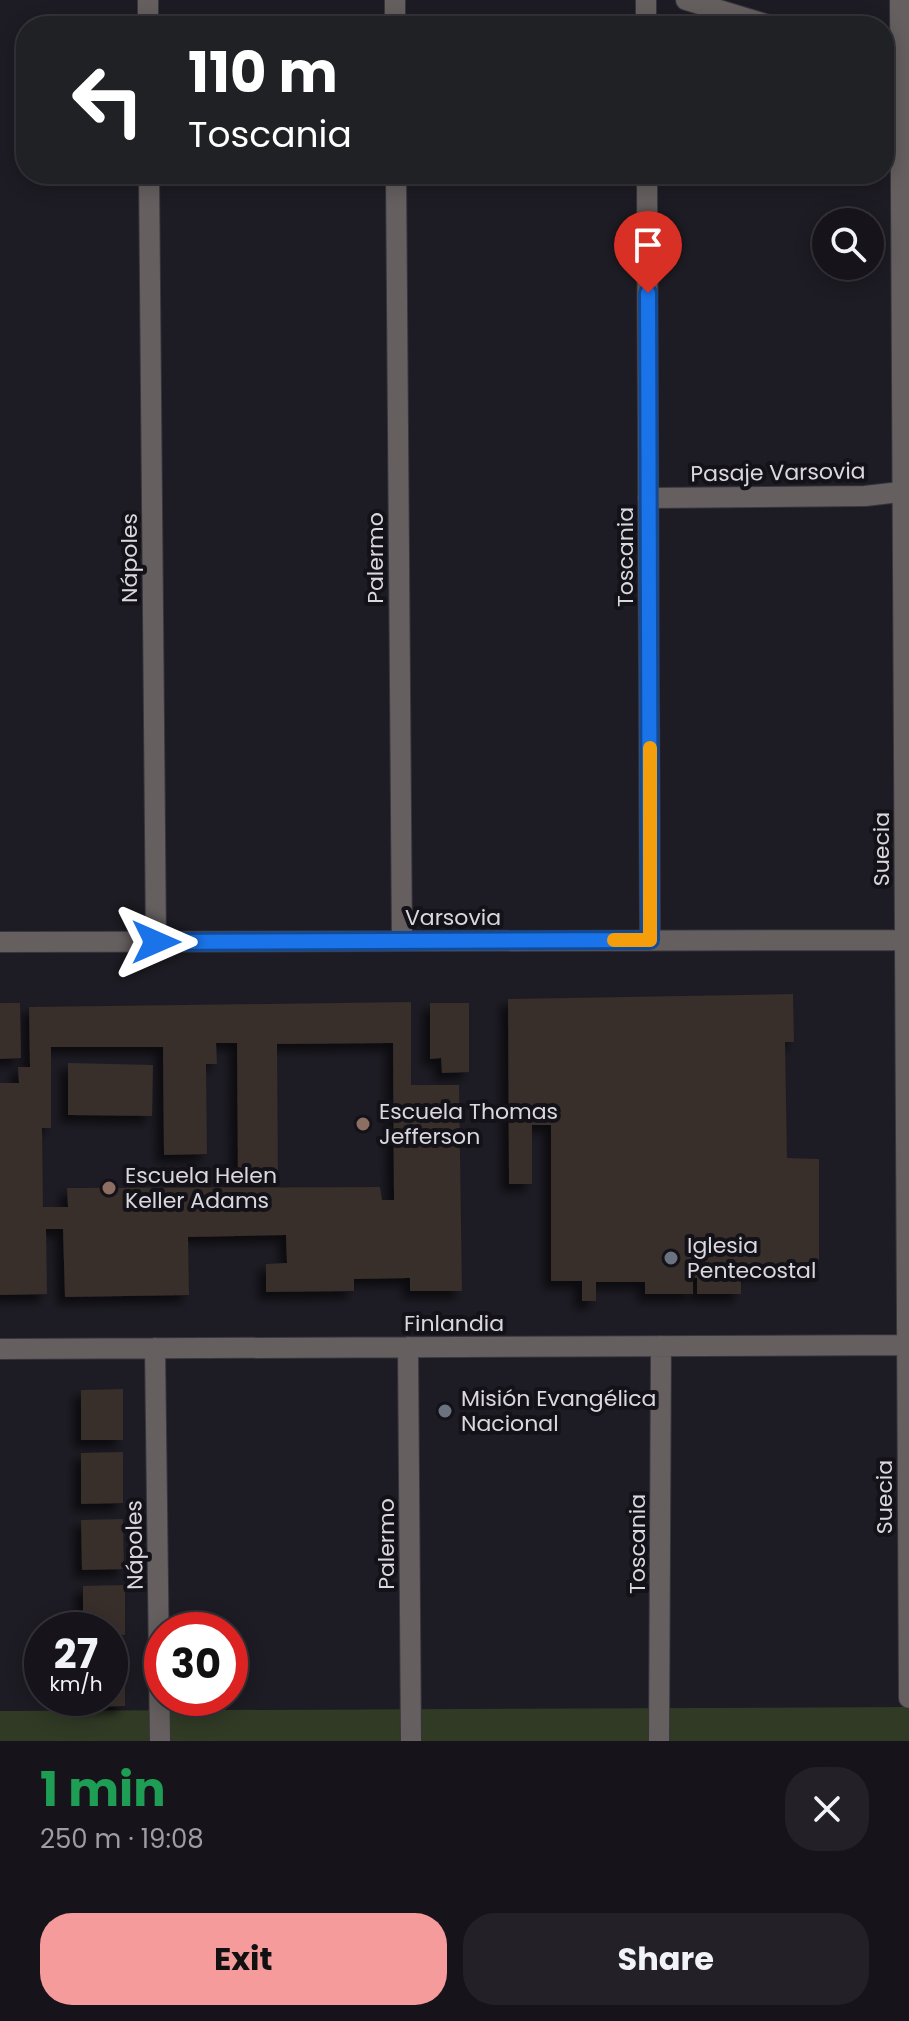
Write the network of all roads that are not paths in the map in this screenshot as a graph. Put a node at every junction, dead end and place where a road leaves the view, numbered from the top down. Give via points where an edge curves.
1 (686, 0) edge
2 (900, 0) edge
3 (739, 16) edge
4 (898, 63) edge
5 (149, 184) edge
6 (396, 184) edge
7 (647, 184) edge
8 (906, 492) edge
9 (648, 498) junction
10 (907, 817) edge
11 (650, 940) junction
12 (905, 940) junction
13 (402, 941) junction
14 (0, 942) edge
15 (156, 942) junction
16 (909, 1345) edge
17 (661, 1346) junction
18 (408, 1347) junction
19 (155, 1348) junction
20 (0, 1349) edge
21 (909, 1698) edge
22 (160, 1741) edge
23 (411, 1741) edge
24 (659, 1741) edge

1 - 3 street
2 - 4 street, Suecia
4 - 8 street, Suecia
5 - 15 street, Nápoles
6 - 13 street, Palermo
7 - 9 street, Toscania
8 - 9 street, Pasaje Varsovia
8 - 10 street, Suecia
9 - 11 street, Toscania
10 - 12 street, Suecia
11 - 12 street, Varsovia
11 - 13 street, Varsovia
12 - 16 street, Suecia
13 - 15 street, Varsovia
14 - 15 street, Varsovia
16 - 17 street, Finlandia
16 - 21 street, Suecia
17 - 18 street, Finlandia
17 - 24 street, Toscania
18 - 19 street, Finlandia
18 - 23 street, Palermo
19 - 20 street, Finlandia
19 - 22 street, Nápoles

